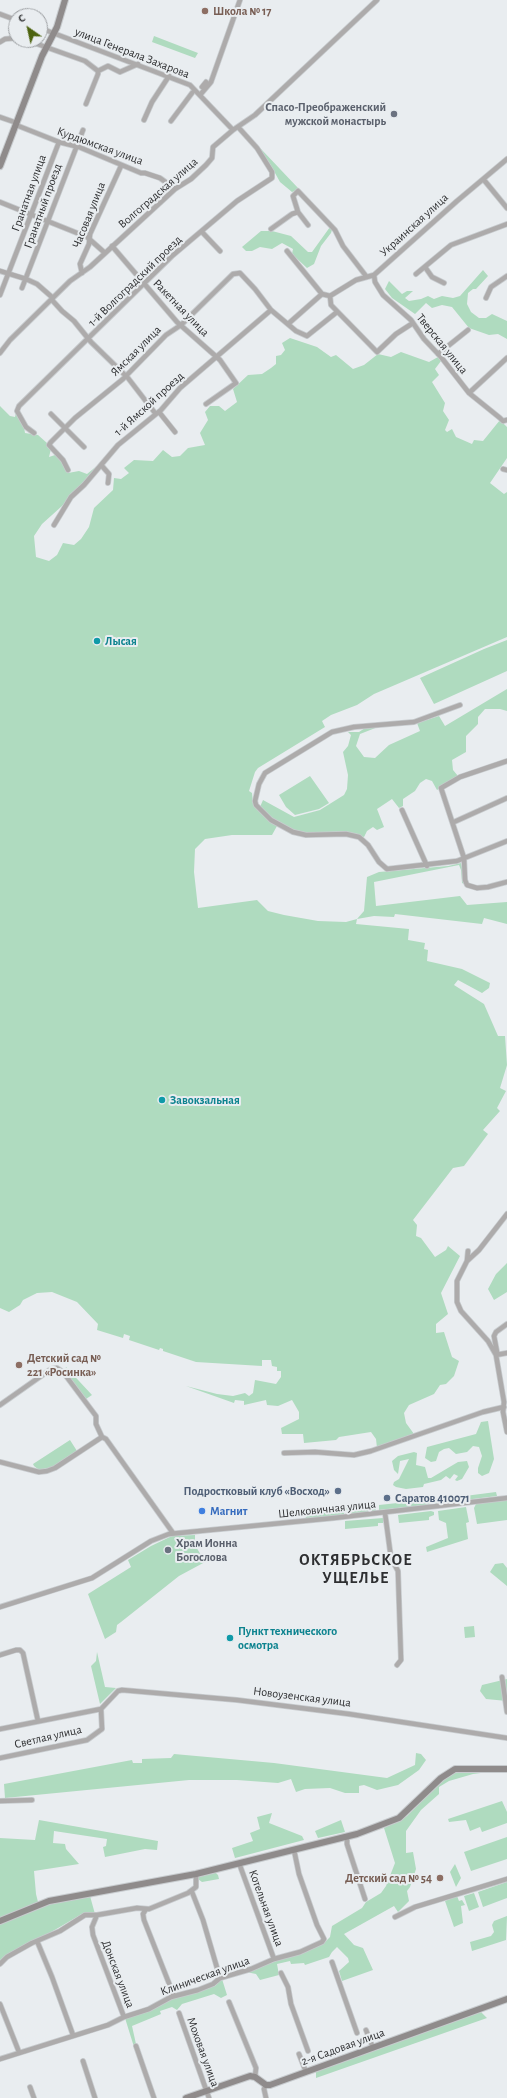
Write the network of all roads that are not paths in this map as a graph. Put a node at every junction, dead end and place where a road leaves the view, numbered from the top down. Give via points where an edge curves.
1 (66, 0) edge
2 (240, 0) edge
3 (377, 0) edge
4 (48, 31) edge
5 (54, 34) junction
6 (48, 45) edge
7 (48, 47) edge
8 (47, 48) edge
9 (138, 64) junction
10 (98, 70) junction
11 (169, 76) junction
12 (206, 82) dead end
13 (202, 87) dead end
14 (192, 93) dead end
15 (200, 95) junction
16 (86, 104) dead end
17 (0, 117) edge
18 (144, 120) dead end
19 (171, 121) dead end
20 (17, 124) junction
21 (239, 128) junction
22 (83, 130) dead end
23 (233, 130) junction
24 (59, 142) junction
25 (76, 147) junction
26 (507, 159) edge
27 (0, 166) edge
28 (121, 166) junction
29 (484, 180) junction
30 (175, 189) junction
31 (0, 202) edge
32 (507, 208) edge
33 (298, 212) junction
34 (32, 215) junction
35 (48, 221) junction
36 (507, 224) edge
37 (308, 225) dead end
38 (271, 230) dead end
39 (202, 232) junction
40 (89, 240) junction
41 (112, 246) junction
42 (220, 251) dead end
43 (287, 251) dead end
44 (105, 253) junction
45 (425, 267) junction
46 (0, 271) edge
47 (82, 273) junction
48 (9, 274) junction
49 (416, 274) dead end
50 (374, 275) junction
51 (366, 276) junction
52 (507, 276) edge
53 (26, 279) junction
54 (144, 283) junction
55 (444, 283) dead end
56 (22, 288) dead end
57 (322, 294) junction
58 (0, 295) edge
59 (330, 296) junction
60 (486, 298) dead end
61 (53, 299) junction
62 (271, 310) junction
63 (337, 312) junction
64 (413, 323) junction
65 (181, 324) junction
66 (288, 324) junction
67 (468, 330) dead end
68 (89, 339) junction
69 (0, 353) edge
70 (438, 354) junction
71 (216, 357) junction
72 (507, 358) edge
73 (125, 376) junction
74 (469, 393) junction
75 (206, 404) dead end
76 (157, 412) junction
77 (51, 414) dead end
78 (505, 420) edge
79 (66, 428) junction
80 (175, 432) dead end
81 (34, 433) dead end
82 (84, 447) dead end
83 (102, 466) junction
84 (68, 470) dead end
85 (108, 482) dead end
86 (54, 525) dead end
87 (460, 705) dead end
88 (507, 761) edge
89 (507, 798) edge
90 (402, 810) dead end
91 (454, 822) junction
92 (507, 842) edge
93 (464, 858) junction
94 (427, 866) junction
95 (507, 882) edge
96 (507, 1214) edge
97 (468, 1251) dead end
98 (467, 1261) junction
99 (507, 1324) edge
100 (507, 1353) edge
101 (496, 1356) junction
102 (0, 1405) edge
103 (504, 1407) junction
104 (507, 1432) edge
105 (102, 1437) junction
106 (284, 1453) dead end
107 (0, 1462) edge
108 (507, 1498) edge
109 (385, 1513) junction
110 (173, 1533) junction
111 (0, 1607) edge
112 (0, 1655) edge
113 (397, 1665) dead end
114 (502, 1677) dead end
115 (101, 1709) junction
116 (507, 1712) edge
117 (38, 1721) junction
118 (0, 1729) edge
119 (507, 1738) edge
120 (0, 1758) edge
121 (507, 1769) edge
122 (32, 1800) dead end
123 (0, 1801) edge
124 (347, 1836) junction
125 (294, 1850) junction
126 (239, 1863) junction
127 (196, 1874) junction
128 (507, 1879) edge
129 (192, 1892) junction
130 (365, 1899) dead end
131 (146, 1909) junction
132 (97, 1915) junction
133 (395, 1917) dead end
134 (0, 1921) edge
135 (37, 1941) junction
136 (274, 1959) junction
137 (332, 1962) dead end
138 (0, 1964) edge
139 (281, 1973) dead end
140 (220, 1978) junction
141 (174, 1996) junction
142 (507, 1999) edge
143 (230, 2002) dead end
144 (0, 2004) edge
145 (179, 2013) dead end
146 (124, 2017) junction
147 (366, 2030) dead end
148 (357, 2033) dead end
149 (73, 2035) junction
150 (136, 2046) dead end
151 (373, 2048) junction
152 (308, 2051) dead end
153 (19, 2052) junction
154 (299, 2054) dead end
155 (0, 2059) edge
156 (82, 2061) dead end
157 (306, 2072) junction
158 (255, 2077) junction
159 (266, 2085) junction
160 (30, 2087) dead end
161 (207, 2091) junction
162 (34, 2098) edge
163 (95, 2098) edge
164 (154, 2098) edge
165 (186, 2098) edge
166 (209, 2098) edge
167 (266, 2098) edge

1 - 5 main road
2 - 15 street via 211,82
3 - 21 street, Волгоградская улица
4 - 5 street, улица Генерала Захарова
5 - 6 main road
5 - 9 street, улица Генерала Захарова
7 - 10 street via 86,61
8 - 20 main road
9 - 10 street via 120,72 108,66
9 - 11 street, улица Генерала Захарова
10 - 16 street
11 - 15 street, улица Генерала Захарова via 190,85
11 - 18 street
12 - 13 street
14 - 19 street
15 - 23 street, улица Генерала Захарова
17 - 20 street, Курдюмская улица
20 - 24 street, Курдюмская улица
20 - 27 main road
21 - 23 street, Волгоградская улица
21 - 39 street, 1-й Волгоградский проезд via 257,148 273,175 269,181 237,201
22 - 25 street, Гранатный проезд
23 - 30 street, Волгоградская улица via 213,147 212,158 206,165
24 - 25 street, Курдюмская улица
24 - 34 street, Гранатная улица
25 - 28 street, Курдюмская улица
25 - 35 street, Гранатный проезд
26 - 29 street, Украинская улица
28 - 30 street, Курдюмская улица via 160,178
28 - 40 street, Часовая улица
29 - 32 street
29 - 50 street, Украинская улица via 457,200
30 - 41 street, Волгоградская улица
31 - 34 street
33 - 37 street
33 - 38 street
33 - 51 street via 293,196 298,191 335,230
34 - 35 street
34 - 48 street, Гранатная улица
35 - 40 street via 79,233
35 - 53 street, Гранатный проезд
36 - 45 street via 451,245
39 - 42 street
39 - 54 street, 1-й Волгоградский проезд
40 - 44 street
40 - 47 street, Часовая улица via 80,264
41 - 44 street, Волгоградская улица
41 - 54 street, Ракетная улица
43 - 57 street
44 - 47 street, Волгоградская улица
45 - 49 street
45 - 55 street via 432,277
46 - 48 street
47 - 61 street, Волгоградская улица
48 - 53 street
48 - 58 street, Гранатная улица
50 - 51 street
50 - 64 street, Тверская улица via 383,295
51 - 59 street
52 - 60 street via 491,287
53 - 56 street, Гранатный проезд
53 - 61 street via 37,284
54 - 65 street, Ракетная улица
54 - 68 street, 1-й Волгоградский проезд
57 - 59 street
57 - 66 street
59 - 63 street via 330,303
61 - 68 street via 62,312 74,321
61 - 69 street, Волгоградская улица
62 - 65 street, Ямская улица via 255,288 238,273 228,277
62 - 66 street
62 - 71 street, 1-й Ямской проезд
63 - 64 street via 377,352 396,334
63 - 66 street via 307,336
64 - 70 street, Тверская улица
65 - 71 street, Ракетная улица
65 - 73 street, Ямская улица via 166,335
67 - 70 street
68 - 73 street
68 - 81 street, 1-й Волгоградский проезд via 16,409 26,427
70 - 74 street, Тверская улица
71 - 75 street, Ракетная улица via 236,383
71 - 76 street, 1-й Ямской проезд
72 - 74 street
73 - 76 street
73 - 79 street, Ямская улица
74 - 78 street, Тверская улица
76 - 80 street
76 - 83 street, 1-й Ямской проезд via 118,445
77 - 79 street
79 - 82 street
79 - 84 street, Ямская улица via 49,445 63,460
83 - 85 street via 108,474
83 - 86 street, 1-й Ямской проезд via 71,497
87 - 94 street via 414,722 338,730 261,777 255,801 277,824 293,832 306,835 338,833 362,839 387,869
88 - 91 street via 460,777 441,788
89 - 91 street
90 - 94 street
91 - 93 street
92 - 93 street
93 - 94 street
93 - 95 street via 465,880 471,888
96 - 98 street via 479,1250
97 - 98 street
98 - 101 street via 457,1281 456,1302 488,1341
99 - 101 street via 495,1334
100 - 101 street
101 - 103 street
102 - 105 street via 51,1369 57,1368 63,1372 96,1416 96,1424
103 - 104 street
103 - 106 street via 354,1455
105 - 107 street via 47,1471 39,1472
105 - 110 street via 106,1438
108 - 109 street, Шелковичная улица
109 - 110 street, Шелковичная улица
109 - 113 street via 391,1558 398,1571 402,1660
110 - 111 street, Шелковичная улица via 156,1538 92,1578
112 - 117 street via 20,1650 23,1653
114 - 116 street
115 - 117 street
115 - 119 street, Новоузенская улица via 122,1690 237,1700
115 - 120 street, Светлая улица via 102,1729 87,1740
117 - 118 street
121 - 124 main road via 455,1769 441,1778 399,1818
122 - 123 street
124 - 125 main road
124 - 130 street via 347,1844
125 - 126 main road
125 - 136 street, Клиническая улица via 299,1874 324,1939 300,1952
126 - 127 main road
126 - 136 street, Котельная улица
127 - 129 street via 196,1887
127 - 134 main road via 49,1901
128 - 133 street via 415,1907
129 - 131 street
129 - 140 street
131 - 132 street via 136,1908
131 - 141 street via 143,1914 144,1920
132 - 135 street via 85,1915 60,1931
132 - 146 street, Донская улица via 92,1935
135 - 138 street via 7,1957
135 - 149 street
136 - 140 street, Клиническая улица
137 - 148 street
139 - 152 street via 288,1987 291,2004
140 - 141 street, Клиническая улица via 213,1984
141 - 146 street, Клиническая улица via 149,2009
142 - 151 main road, 2-я Садовая улица
143 - 158 street via 256,2068
144 - 153 street
145 - 161 street, Моховая улица
146 - 149 street, Клиническая улица via 108,2025
147 - 151 street
149 - 153 street, Клиническая улица
150 - 164 street
151 - 157 main road, 2-я Садовая улица
153 - 155 street, Клиническая улица
154 - 157 street
156 - 163 street
157 - 159 main road, 2-я Садовая улица
158 - 159 main road
158 - 161 main road via 250,2076
159 - 167 street
160 - 162 street
161 - 165 main road
161 - 166 street, Моховая улица

